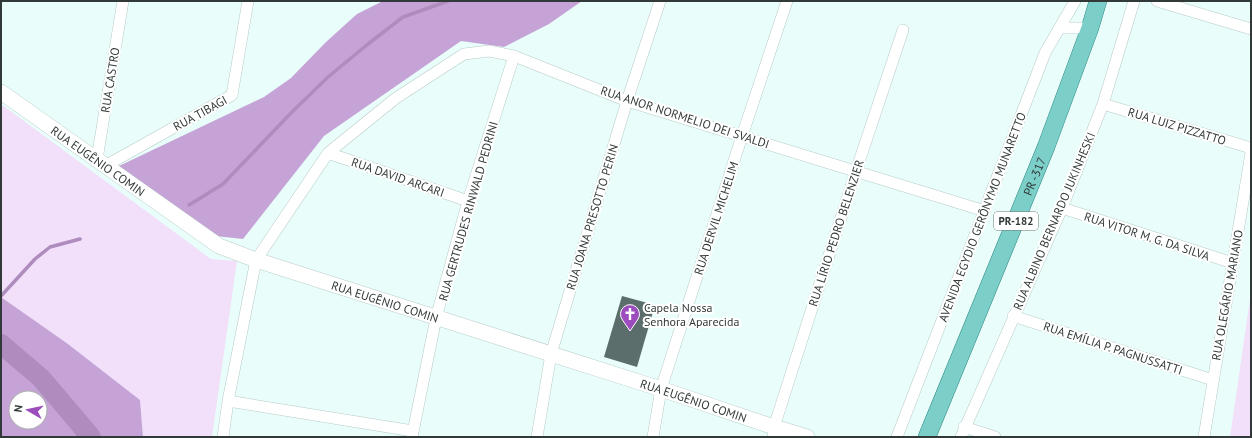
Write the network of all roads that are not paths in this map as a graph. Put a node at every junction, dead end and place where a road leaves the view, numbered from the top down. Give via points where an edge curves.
1 (122, 1) edge
2 (248, 1) edge
3 (660, 1) edge
4 (787, 1) edge
5 (1075, 1) edge
6 (1098, 1) edge
7 (1134, 1) edge
8 (1157, 1) edge
9 (1060, 28) junction
10 (1090, 28) junction
11 (1251, 29) edge
12 (903, 30) dead end
13 (514, 56) junction
14 (1, 92) edge
15 (627, 101) junction
16 (1103, 104) junction
17 (742, 136) junction
18 (1251, 148) edge
19 (1251, 152) edge
20 (328, 153) junction
21 (101, 162) junction
22 (856, 171) junction
23 (468, 201) junction
24 (1062, 208) junction
25 (985, 211) junction
26 (256, 260) junction
27 (1233, 263) junction
28 (1013, 316) junction
29 (436, 318) junction
30 (551, 354) junction
31 (1213, 380) junction
32 (661, 389) junction
33 (228, 401) junction
34 (773, 432) edge
35 (962, 432) edge
36 (413, 434) edge
37 (223, 437) edge
38 (538, 437) edge
39 (653, 437) edge
40 (806, 437) edge
41 (897, 437) edge
42 (927, 437) edge
43 (994, 437) edge
44 (1204, 437) edge

1 - 21 street, RUA CASTRO
2 - 21 street, RUA TIBAGI via 232,95
3 - 15 street, RUA JOANA PRESOTTO PERIN
4 - 17 street, RUA DERVIL MICHELIM
5 - 9 street, AVENIDA EGYDIO GERÔNYMO MUNARETTO
6 - 10 main road, PR -317 / PR-182
7 - 16 street, RUA ALBINO BERNARDO JUKINHESKI
8 - 11 street
9 - 10 street
9 - 25 street, AVENIDA EGYDIO GERÔNYMO MUNARETTO via 1045,53
10 - 42 main road, PR -317 / PR-182 via 1027,196
12 - 22 street, RUA LÍRIO PEDRO BELENZIER
13 - 15 street, RUA ANOR NORMELIO DEI SVALDI
13 - 20 street, RUA ANOR NORMELIO DEI SVALDI via 489,51 464,54 396,98
13 - 23 street, RUA GERTRUDES RINWALD PEDRINI
14 - 21 street, RUA EUGÊNIO COMIN
15 - 17 street, RUA ANOR NORMELIO DEI SVALDI
15 - 30 street, RUA JOANA PRESOTTO PERIN
16 - 18 street, RUA LUIZ PIZZATTO
16 - 24 street, RUA ALBINO BERNARDO JUKINHESKI
17 - 22 street, RUA ANOR NORMELIO DEI SVALDI
17 - 32 street, RUA DERVIL MICHELIM
19 - 27 street, RUA OLEGÁRIO MARIANO
20 - 23 street, RUA DAVID ARCARI
20 - 26 street, RUA ANOR NORMELIO DEI SVALDI
21 - 26 street, RUA EUGÊNIO COMIN via 219,246
22 - 25 street, RUA ANOR NORMELIO DEI SVALDI
22 - 34 street, RUA LÍRIO PEDRO BELENZIER
23 - 29 street, RUA GERTRUDES RINWALD PEDRINI
24 - 27 street, RUA VITOR M. G. DA SILVA
24 - 28 street, RUA ALBINO BERNARDO JUKINHESKI
25 - 41 street, AVENIDA EGYDIO GERÔNYMO MUNARETTO
26 - 29 street, RUA EUGÊNIO COMIN
26 - 33 street
27 - 31 street, RUA OLEGÁRIO MARIANO
28 - 31 street, RUA EMÍLIA P. PAGNUSSATTI
28 - 35 street, RUA ALBINO BERNARDO JUKINHESKI
29 - 30 street, RUA EUGÊNIO COMIN
29 - 36 street, RUA GERTRUDES RINWALD PEDRINI
30 - 32 street, RUA EUGÊNIO COMIN
30 - 38 street, RUA JOANA PRESOTTO PERIN
31 - 44 street, RUA OLEGÁRIO MARIANO
32 - 34 street, RUA EUGÊNIO COMIN
32 - 39 street, RUA DERVIL MICHELIM
33 - 36 street
33 - 37 street
34 - 40 street, RUA EUGÊNIO COMIN
35 - 43 street

